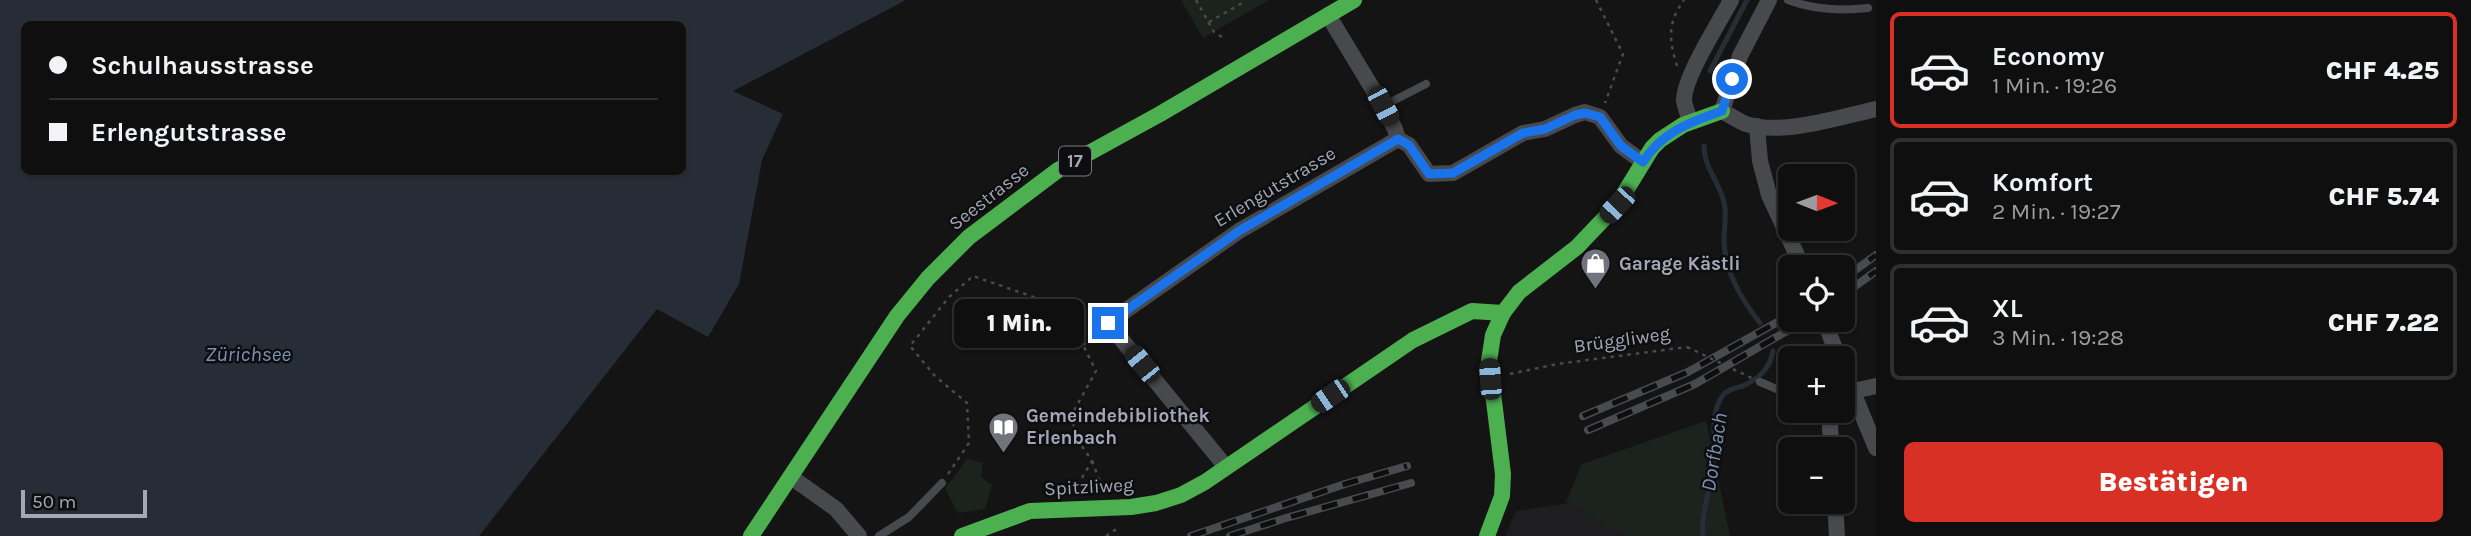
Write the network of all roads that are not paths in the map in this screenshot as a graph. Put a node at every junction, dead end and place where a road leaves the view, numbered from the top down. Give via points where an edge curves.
1 (1354, 0) edge
2 (1731, 0) edge
3 (1769, 0) edge
4 (1788, 0) edge
5 (1868, 8) dead end
6 (1328, 15) junction
7 (1426, 84) dead end
8 (1383, 106) junction
9 (1876, 109) edge
10 (1722, 111) junction
11 (1691, 122) junction
12 (1757, 126) junction
13 (1398, 139) junction
14 (1643, 162) junction
15 (1797, 255) edge
16 (1503, 313) junction
17 (1760, 382) road end
18 (1876, 386) edge
19 (1778, 390) edge
20 (1855, 390) edge
21 (1855, 407) edge
22 (1876, 447) edge
23 (1226, 467) junction
24 (791, 477) junction
25 (942, 483) road end
26 (1836, 514) edge
27 (751, 536) edge
28 (859, 536) edge
29 (879, 536) edge
30 (962, 536) edge
31 (1487, 536) edge
32 (1837, 536) edge

1 - 6 street, Seestrasse / 17
2 - 11 street via 1685,92
3 - 10 street via 1741,56
4 - 5 lane via 1825,9
6 - 8 street
6 - 24 street, Seestrasse / 17 via 1058,170 970,237 897,316
7 - 8 lane
8 - 13 street
9 - 12 street via 1789,126
10 - 11 street
10 - 12 street
11 - 14 street via 1660,140
12 - 15 street via 1769,195
13 - 14 street via 1409,145 1429,174 1453,173 1523,133 1585,113 1600,117 1621,146
13 - 23 street, Erlengutstrasse via 1239,231 1108,323
14 - 16 street via 1617,205 1577,247 1519,292
16 - 23 street, Spitzliweg via 1472,311 1413,340
16 - 31 street via 1490,347 1502,496
17 - 19 lane
18 - 20 street
21 - 22 street
23 - 30 street, Spitzliweg via 1181,495 1131,508 1018,514
24 - 27 street, Seestrasse / 17
24 - 28 street via 836,509
25 - 29 lane via 909,517
26 - 32 street

